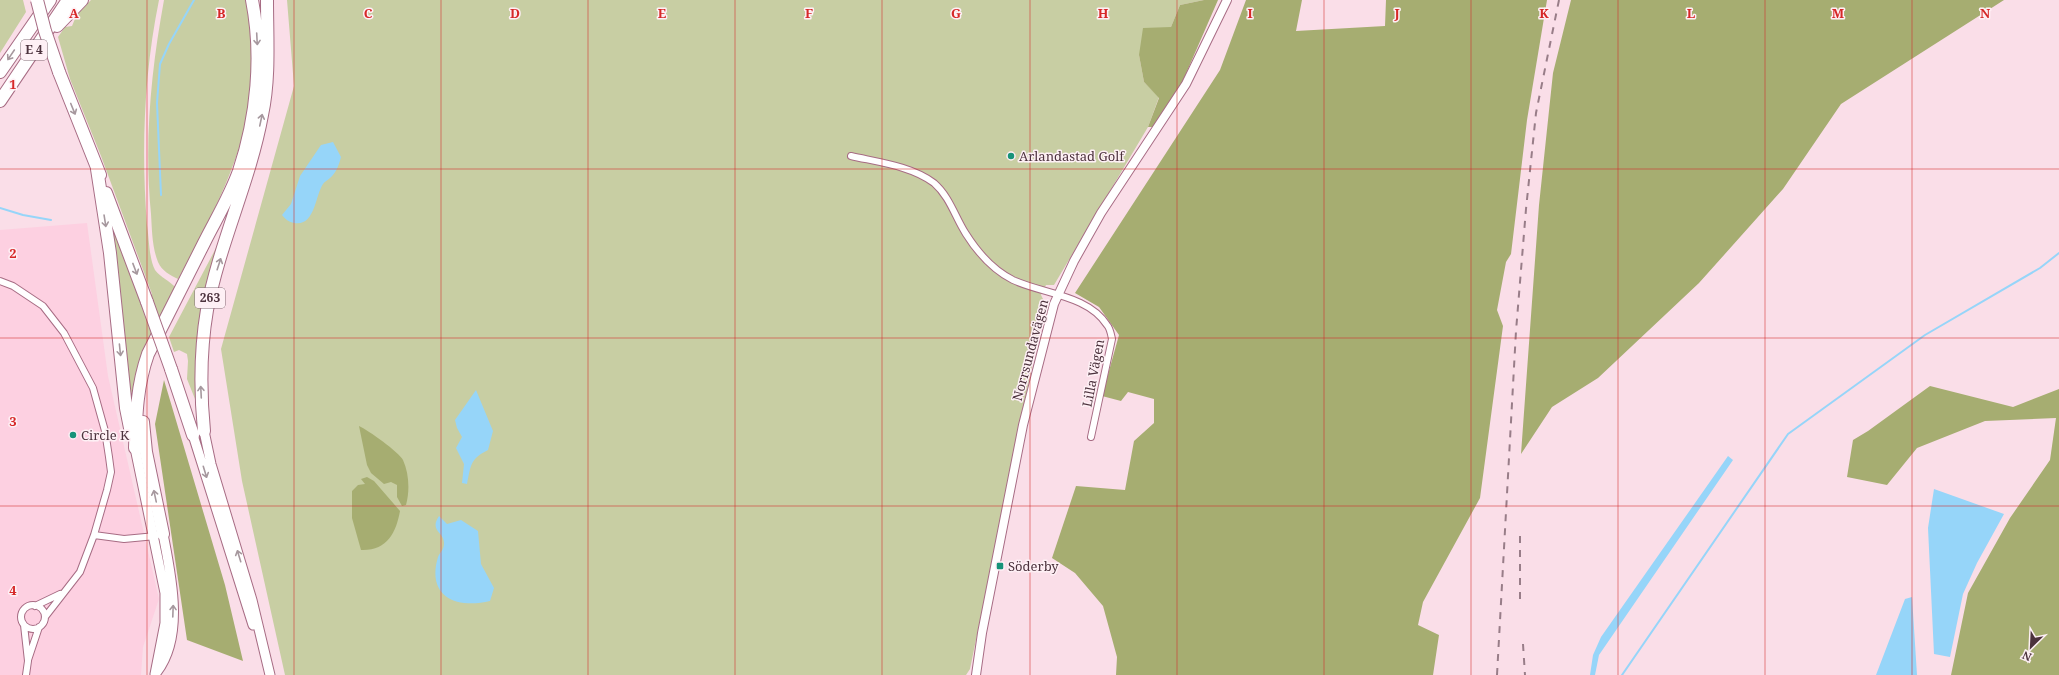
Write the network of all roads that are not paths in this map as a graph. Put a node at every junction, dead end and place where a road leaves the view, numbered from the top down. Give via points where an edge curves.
1 (38, 0) edge
2 (50, 0) edge
3 (68, 0) edge
4 (82, 0) edge
5 (252, 0) edge
6 (267, 0) edge
7 (1227, 0) edge
8 (30, 55) junction
9 (0, 72) edge
10 (0, 102) edge
11 (851, 156) dead end
12 (97, 169) junction
13 (248, 171) junction
14 (0, 281) edge
15 (1057, 295) junction
16 (199, 433) junction
17 (1091, 437) dead end
18 (135, 448) junction
19 (94, 535) junction
20 (158, 535) junction
21 (61, 594) junction
22 (35, 606) junction
23 (45, 617) junction
24 (24, 625) junction
25 (39, 627) junction
26 (28, 661) junction
27 (26, 675) edge
28 (155, 675) edge
29 (270, 675) edge
30 (976, 675) edge

1 -> 12 highway, 263, bridge via 59,72
2 -> 9 highway, E 4
3 - 8 highway, E 4
4 - 8 highway
5 -> 18 highway via 258,56 248,138 239,172 148,354 138,394
13 -> 6 highway, 263 via 263,114
7 - 15 street, Norrsundavägen via 1186,84 1101,212
8 - 10 highway, E 4
11 - 15 street, Lilla Vägen via 892,165 922,176 934,184 951,203 966,233 984,258 1013,280 1042,292
12 -> 16 highway, 263, bridge via 171,369
12 -> 18 highway via 111,261 126,408
16 -> 13 highway, 263 via 202,348 207,309
20 -> 13 highway via 144,436 143,412 148,380 159,348
14 - 19 street via 13,286 43,306 64,333 93,388 105,431 111,472
15 - 17 street, Lilla Vägen via 1067,296 1092,309 1107,325 1112,339
15 - 30 street, Norrsundavägen via 1023,425
16 - 29 main road, 263 via 211,464 252,600
18 - 20 main road
19 - 20 street via 124,539
19 - 21 street via 80,572
20 - 28 main road via 173,588 172,623 167,652 162,666
21 - 22 street
21 - 23 street
22 - 23 street
22 - 24 street via 26,608 23,612 21,616
23 - 25 street
24 - 25 street via 31,629
24 - 26 street
25 - 26 street
26 - 27 street

